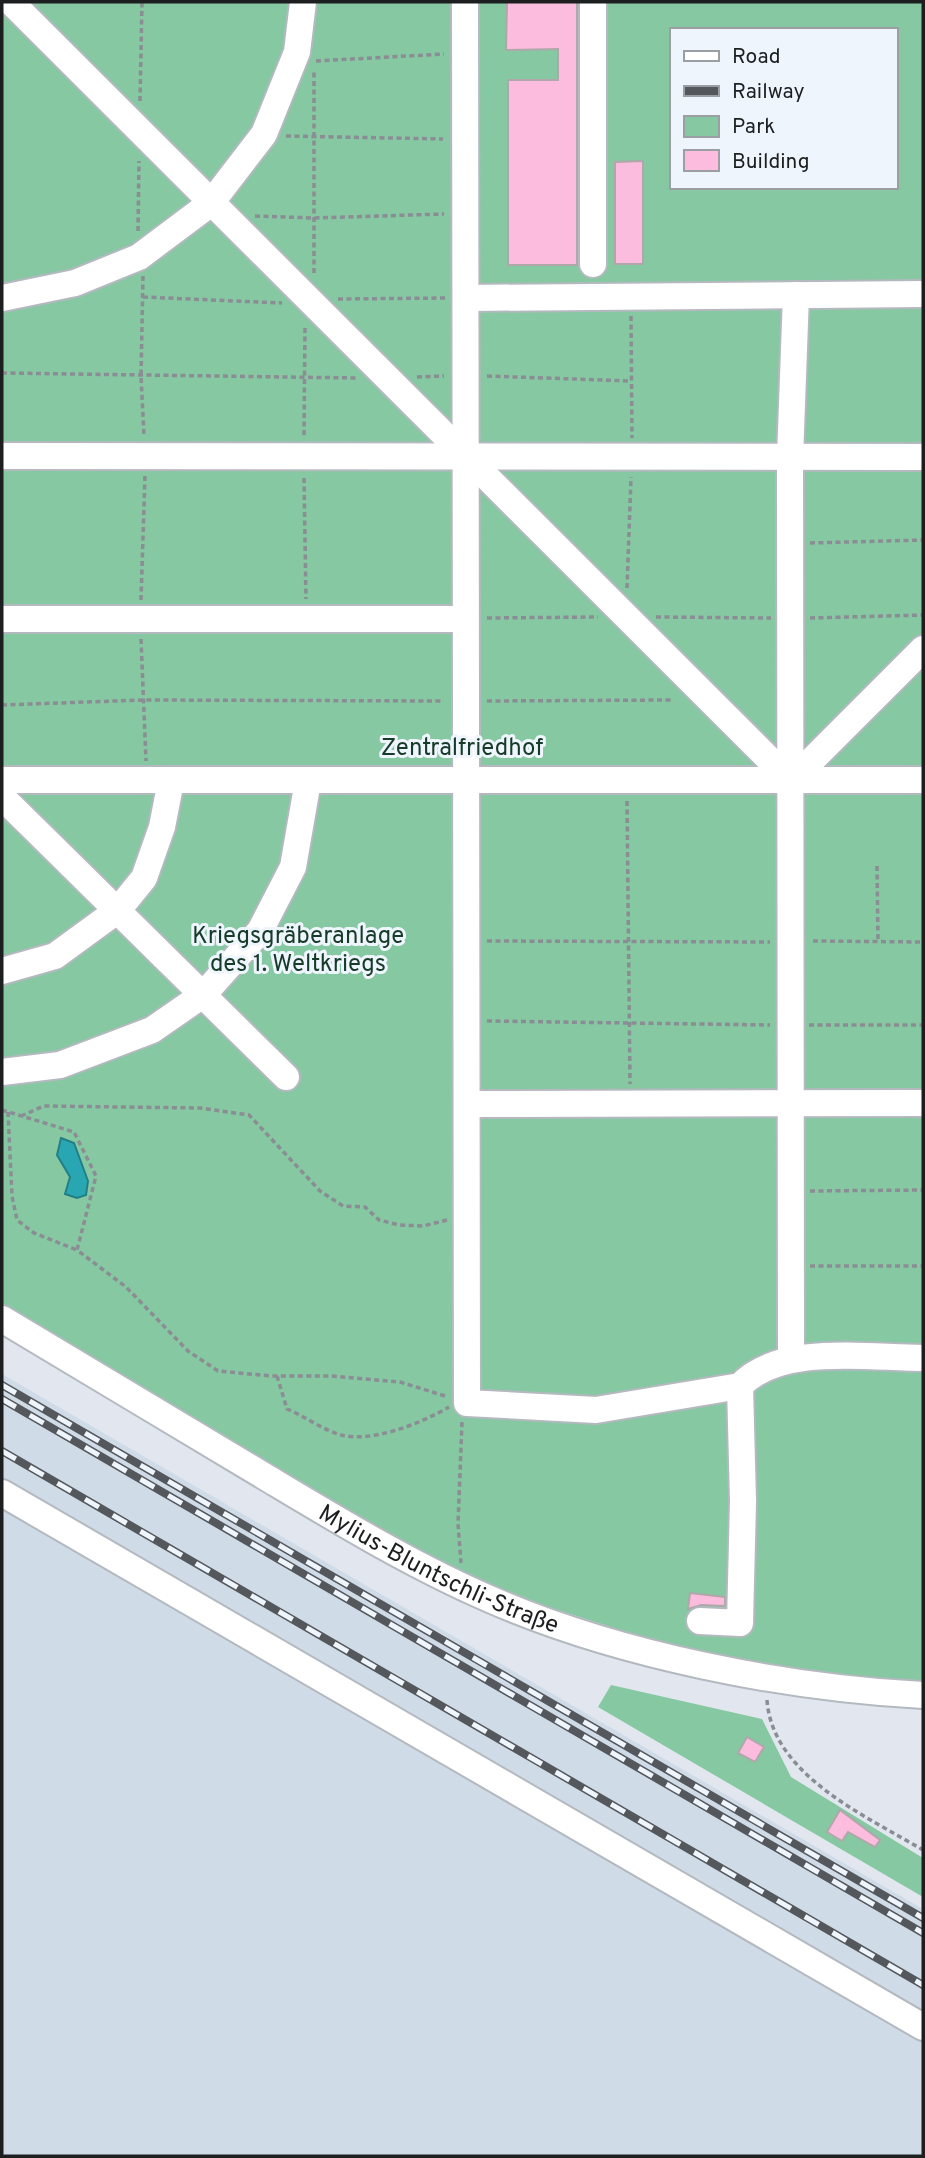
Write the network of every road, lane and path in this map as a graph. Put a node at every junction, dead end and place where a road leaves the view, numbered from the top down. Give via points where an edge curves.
1 (11, 2) edge
2 (142, 2) edge
3 (303, 2) edge
4 (466, 2) edge
5 (593, 2) edge
6 (466, 52) junction
7 (139, 131) junction
8 (264, 134) junction
9 (314, 138) junction
10 (466, 139) junction
11 (218, 209) junction
12 (467, 213) junction
13 (314, 218) junction
14 (137, 258) junction
15 (593, 264) dead end
16 (796, 295) junction
17 (923, 295) edge
18 (631, 296) junction
19 (144, 297) junction
20 (2, 298) edge
21 (467, 298) junction
22 (314, 305) junction
23 (2, 373) edge
24 (141, 376) junction
25 (467, 376) junction
26 (387, 377) junction
27 (631, 381) junction
28 (2, 456) edge
29 (145, 457) junction
30 (304, 457) junction
31 (923, 457) edge
32 (468, 458) junction
33 (632, 458) junction
34 (790, 458) junction
35 (923, 540) edge
36 (790, 544) junction
37 (626, 616) junction
38 (2, 619) edge
39 (140, 619) junction
40 (306, 619) junction
41 (464, 619) junction
42 (923, 649) edge
43 (144, 700) junction
44 (465, 701) junction
45 (671, 701) dead end
46 (2, 705) edge
47 (2, 780) edge
48 (159, 780) junction
49 (923, 780) edge
50 (308, 781) junction
51 (627, 781) junction
52 (791, 781) junction
53 (466, 782) junction
54 (7, 810) edge
55 (877, 866) dead end
56 (118, 910) junction
57 (467, 941) junction
58 (629, 941) junction
59 (878, 941) junction
60 (791, 942) junction
61 (923, 942) edge
62 (2, 971) edge
63 (204, 994) junction
64 (468, 1021) junction
65 (629, 1023) junction
66 (791, 1025) junction
67 (923, 1025) edge
68 (2, 1072) edge
69 (286, 1077) dead end
70 (791, 1103) junction
71 (923, 1103) edge
72 (468, 1104) junction
73 (631, 1104) junction
74 (2, 1110) edge
75 (8, 1112) junction
76 (19, 1116) junction
77 (923, 1190) edge
78 (791, 1191) junction
79 (469, 1213) junction
80 (77, 1250) junction
81 (791, 1266) junction
82 (923, 1266) edge
83 (2, 1319) edge
84 (791, 1358) junction
85 (923, 1358) edge
86 (277, 1376) junction
87 (740, 1387) junction
88 (464, 1402) junction
89 (2, 1493) edge
90 (461, 1563) dead end
91 (700, 1620) dead end
92 (769, 1676) junction
93 (923, 1695) edge
94 (923, 1850) edge
95 (923, 2027) edge

1 - 7 street
2 - 7 path
3 - 8 street via 297,52
4 - 6 street
5 - 15 street
6 - 9 path via 314,61
6 - 10 street
7 - 11 street
7 - 14 path
8 - 9 path
8 - 11 street
9 - 10 path
9 - 13 path
10 - 12 street
11 - 13 path
11 - 14 street
11 - 22 street
12 - 13 path
12 - 21 street
13 - 22 path
14 - 19 path
14 - 20 street via 75,283
16 - 17 street
16 - 18 street
16 - 34 street
18 - 21 street
18 - 27 path
19 - 22 path
19 - 24 path
21 - 25 street
22 - 26 street
23 - 24 path
24 - 26 path
24 - 29 path
25 - 26 path
25 - 27 path
25 - 32 street
26 - 32 street
27 - 33 path
28 - 29 street
29 - 30 street
29 - 39 path
30 - 32 street
30 - 40 path
31 - 34 street
32 - 33 street
32 - 37 street
32 - 41 street
33 - 34 street
33 - 37 path
34 - 36 street
35 - 36 path
36 - 52 street
37 - 41 path
37 - 52 street
38 - 39 street
39 - 40 street
39 - 43 path
40 - 41 street
41 - 44 street
42 - 52 street
43 - 44 path
43 - 46 path
43 - 48 path
44 - 45 path
44 - 53 street
47 - 48 street
48 - 50 street
48 - 56 street via 162,827 144,878
49 - 52 street
50 - 53 street
50 - 63 street via 293,867 260,931
51 - 52 street
51 - 53 street
51 - 58 path
52 - 60 street
53 - 57 street
54 - 56 street
55 - 59 path
56 - 62 street via 55,956
56 - 63 street
57 - 58 path
57 - 64 street
58 - 60 path
58 - 65 path
59 - 60 path
59 - 61 path
60 - 66 street
63 - 68 street via 152,1030 129,1039 60,1065
63 - 69 street
64 - 65 path
64 - 72 street
65 - 66 path
65 - 73 path
66 - 67 path
66 - 70 street
70 - 71 street
70 - 73 street
70 - 78 street
72 - 73 street
72 - 79 street
74 - 75 path
75 - 76 path
75 - 80 path via 12,1196 18,1220 34,1233
76 - 79 path via 44,1106 200,1108 249,1115 320,1191 343,1206 365,1207 379,1220 399,1225 423,1226
76 - 80 path via 74,1132 96,1176
77 - 78 path
78 - 81 street
79 - 88 street
80 - 86 path via 126,1287 188,1351 218,1371
81 - 82 path
81 - 84 street
83 - 92 street, Mylius-Bluntschli-Straße via 356,1531 491,1600 636,1648
84 - 85 street
84 - 87 street via 753,1372
86 - 88 path via 400,1382
86 - 88 path via 287,1409 356,1438 420,1424
87 - 88 street via 596,1410
87 - 91 street via 740,1623
88 - 90 path
89 - 95 street
92 - 93 street, Mylius-Bluntschli-Straße via 875,1693
92 - 94 path via 768,1712 792,1761 805,1776

